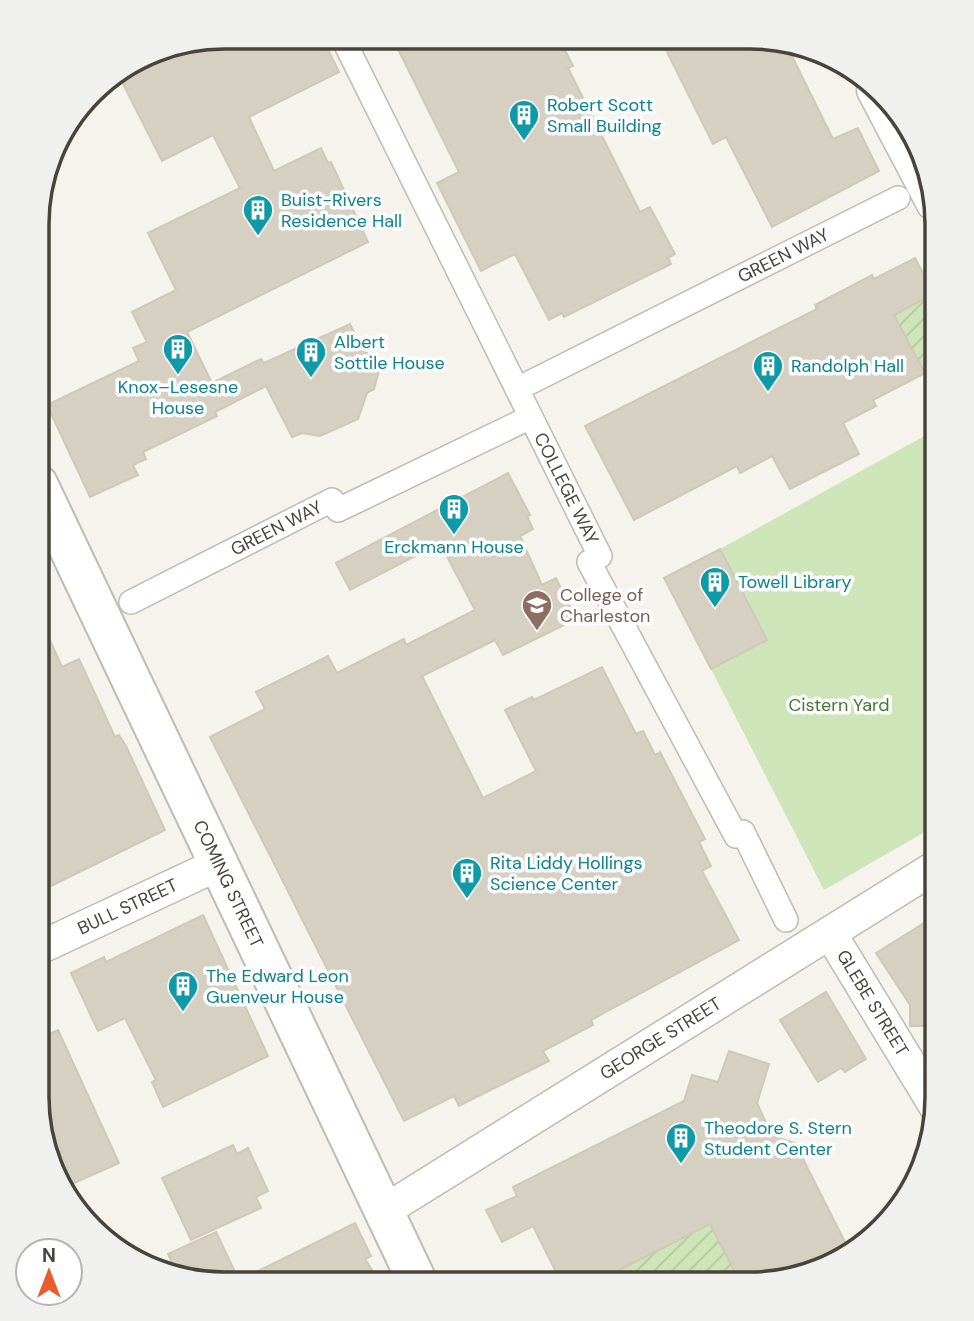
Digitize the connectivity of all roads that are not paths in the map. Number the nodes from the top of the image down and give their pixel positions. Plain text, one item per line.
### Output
1 (348, 49) edge
2 (886, 114) edge
3 (918, 176) edge
4 (898, 198) dead end
5 (517, 389) junction
6 (531, 417) junction
7 (49, 507) edge
8 (131, 602) dead end
9 (219, 864) junction
10 (925, 874) edge
11 (786, 920) dead end
12 (830, 933) junction
13 (49, 942) edge
14 (925, 1089) edge
15 (384, 1211) junction
16 (413, 1272) edge

1 - 5 street, COLLEGE WAY
2 - 3 street
4 - 5 street, GREEN WAY
5 - 6 street, COLLEGE WAY
6 - 8 street, GREEN WAY
6 - 11 street, COLLEGE WAY
7 - 9 street, COMING STREET
9 - 13 street, BULL STREET
9 - 15 street, COMING STREET
10 - 12 street, GEORGE STREET
12 - 14 street, GLEBE STREET
12 - 15 street, GEORGE STREET
15 - 16 street, COMING STREET

